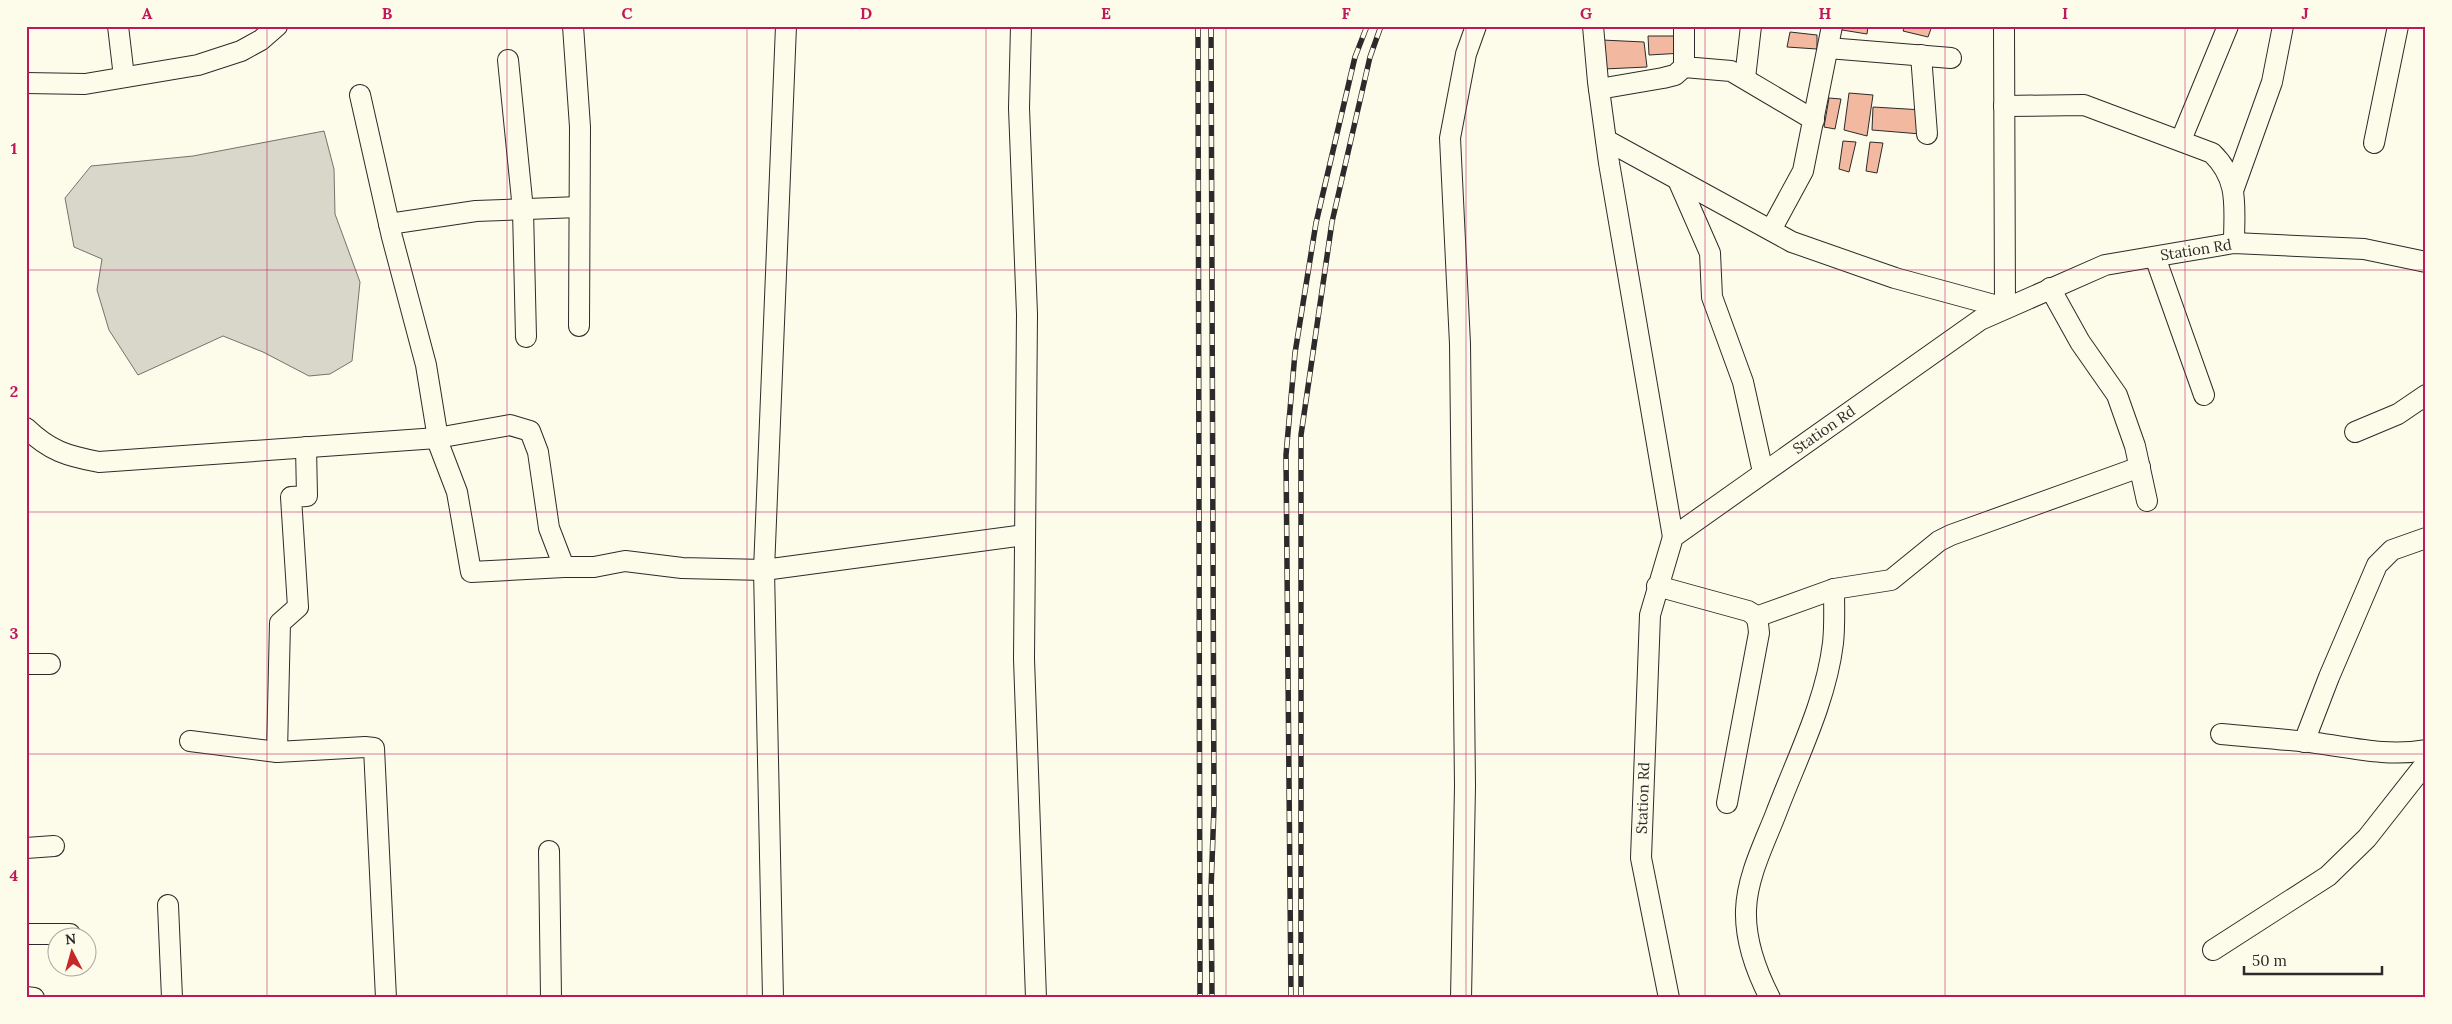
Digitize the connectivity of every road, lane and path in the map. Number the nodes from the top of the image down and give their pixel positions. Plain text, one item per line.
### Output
1 (118, 26) edge
2 (277, 26) edge
3 (573, 26) edge
4 (786, 26) edge
5 (1021, 26) edge
6 (1476, 26) edge
7 (1593, 26) edge
8 (1684, 26) edge
9 (1751, 26) edge
10 (1832, 26) edge
11 (2004, 26) edge
12 (2228, 26) edge
13 (2283, 26) edge
14 (2398, 26) edge
15 (1828, 48) junction
16 (1921, 55) junction
17 (1951, 58) dead end
18 (508, 60) dead end
19 (1684, 67) junction
20 (124, 77) junction
21 (1745, 78) junction
22 (26, 83) edge
23 (1599, 89) junction
24 (360, 95) dead end
25 (2004, 106) junction
26 (1814, 120) junction
27 (1927, 134) dead end
28 (1606, 140) junction
29 (2181, 140) junction
30 (2374, 144) dead end
31 (1678, 180) junction
32 (2234, 188) junction
33 (579, 207) junction
34 (523, 210) junction
35 (388, 224) junction
36 (1771, 230) junction
37 (2234, 243) junction
38 (2155, 257) junction
39 (2426, 262) edge
40 (2050, 288) junction
41 (2005, 308) junction
42 (579, 326) dead end
43 (526, 337) dead end
44 (2204, 395) dead end
45 (2426, 395) edge
46 (26, 428) edge
47 (2355, 432) dead end
48 (437, 438) junction
49 (306, 447) junction
50 (2140, 467) junction
51 (1763, 472) junction
52 (2147, 502) dead end
53 (1025, 535) junction
54 (1673, 537) junction
55 (2426, 538) edge
56 (564, 567) junction
57 (764, 570) junction
58 (1657, 586) junction
59 (1834, 589) junction
60 (1756, 617) junction
61 (26, 664) edge
62 (50, 664) dead end
63 (2221, 734) dead end
64 (190, 741) dead end
65 (2304, 742) junction
66 (2426, 750) edge
67 (277, 752) junction
68 (2426, 763) edge
69 (1727, 803) dead end
70 (54, 846) dead end
71 (26, 848) edge
72 (549, 851) dead end
73 (168, 904) dead end
74 (26, 934) edge
75 (48, 934) edge
76 (2213, 950) dead end
77 (26, 997) edge
78 (34, 998) edge
79 (172, 998) edge
80 (386, 998) edge
81 (550, 998) edge
82 (773, 998) edge
83 (1036, 998) edge
84 (1461, 998) edge
85 (1669, 998) edge
86 (1770, 998) edge

1 - 20 street
2 - 20 street
3 - 33 street
4 - 57 street
5 - 53 street
6 - 84 street
7 - 23 street
8 - 19 street
9 - 21 street
10 - 15 street
11 - 25 street
12 - 29 street
13 - 32 street
14 - 30 street
15 - 16 street
15 - 26 street
16 - 17 street
16 - 27 street
18 - 34 street
19 - 21 street
19 - 23 street
20 - 22 street
21 - 26 street
23 - 28 street
24 - 35 street
25 - 29 street
25 - 41 street
26 - 36 street
28 - 31 street
28 - 54 street
29 - 32 street
31 - 36 street
31 - 51 street
32 - 37 street
33 - 34 street
33 - 42 street
34 - 35 street
34 - 43 street
35 - 48 street
36 - 41 street
37 - 38 street, Station Rd
37 - 39 street, Station Rd
38 - 40 street, Station Rd
38 - 44 street
40 - 41 street, Station Rd
40 - 50 street
41 - 51 street, Station Rd
45 - 47 street
46 - 49 street
48 - 49 street
48 - 56 street
48 - 56 street
49 - 67 street
50 - 52 street
50 - 59 street
51 - 54 street, Station Rd
53 - 57 street
53 - 83 street
54 - 58 street, Station Rd
55 - 65 street
56 - 57 street
57 - 82 street
58 - 60 street
58 - 85 street, Station Rd
59 - 60 street
59 - 86 street
60 - 69 street
61 - 62 street
63 - 65 street
64 - 67 street
65 - 66 street
67 - 80 street
68 - 76 street
70 - 71 street
72 - 81 street
73 - 79 street
74 - 75 street
77 - 78 street

